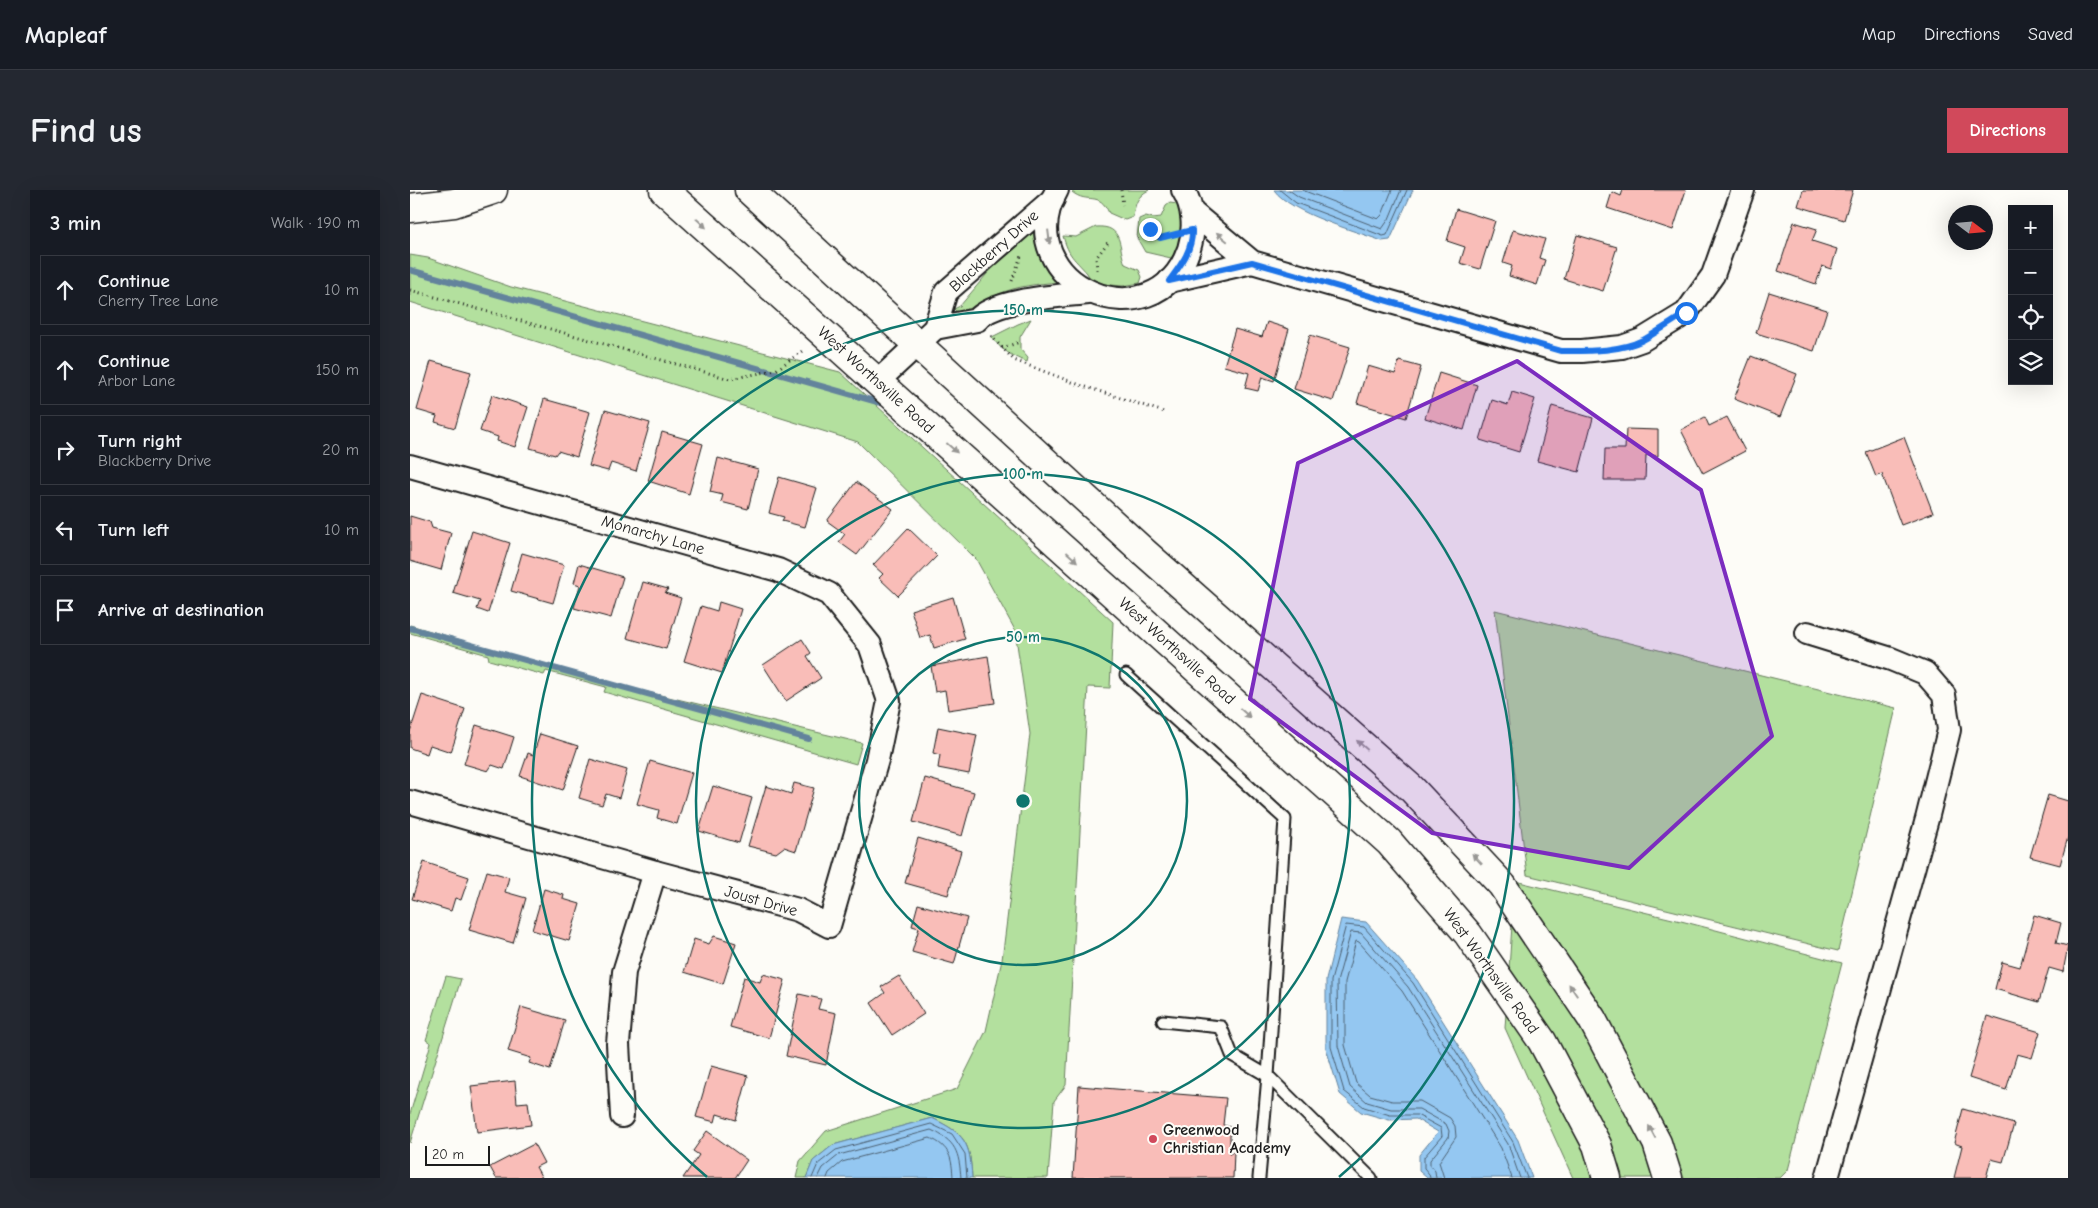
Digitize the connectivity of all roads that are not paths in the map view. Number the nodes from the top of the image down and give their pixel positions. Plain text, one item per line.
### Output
1 (493, 190) edge
2 (664, 190) edge
3 (749, 190) edge
4 (1183, 190) edge
5 (1743, 190) edge
6 (1055, 194) edge
7 (410, 208) edge
8 (1192, 221) junction
9 (1252, 262) junction
10 (1169, 281) junction
11 (1093, 294) junction
12 (926, 336) junction
13 (878, 381) junction
14 (410, 466) edge
15 (1807, 633) dead end
16 (870, 645) joint
17 (1126, 675) dead end
18 (410, 802) edge
19 (655, 872) junction
20 (1163, 1021) dead end
21 (1268, 1076) junction
22 (622, 1116) dead end
23 (1259, 1178) edge
24 (1371, 1178) edge
25 (1607, 1178) edge
26 (1668, 1178) edge
27 (1827, 1178) edge

1 - 7 main road
2 -> 13 main road, West Worthsville Road
3 - 12 main road
4 - 8 street
5 - 9 street
6 -> 11 street, Blackberry Drive
6 - 12 street, Blackberry Drive
9 -> 8 street
8 - 10 street, Blackberry Drive
9 - 10 street
10 - 11 street, Blackberry Drive
11 - 12 street, Blackberry Drive
12 - 13 street
26 -> 12 main road
13 -> 25 main road, West Worthsville Road
14 - 16 street, Monarchy Lane
15 - 27 street
16 - 19 street, Joust Drive
17 - 21 lane
18 - 19 street, Joust Drive
19 - 22 street
20 - 21 lane
21 - 23 lane
21 - 24 lane

